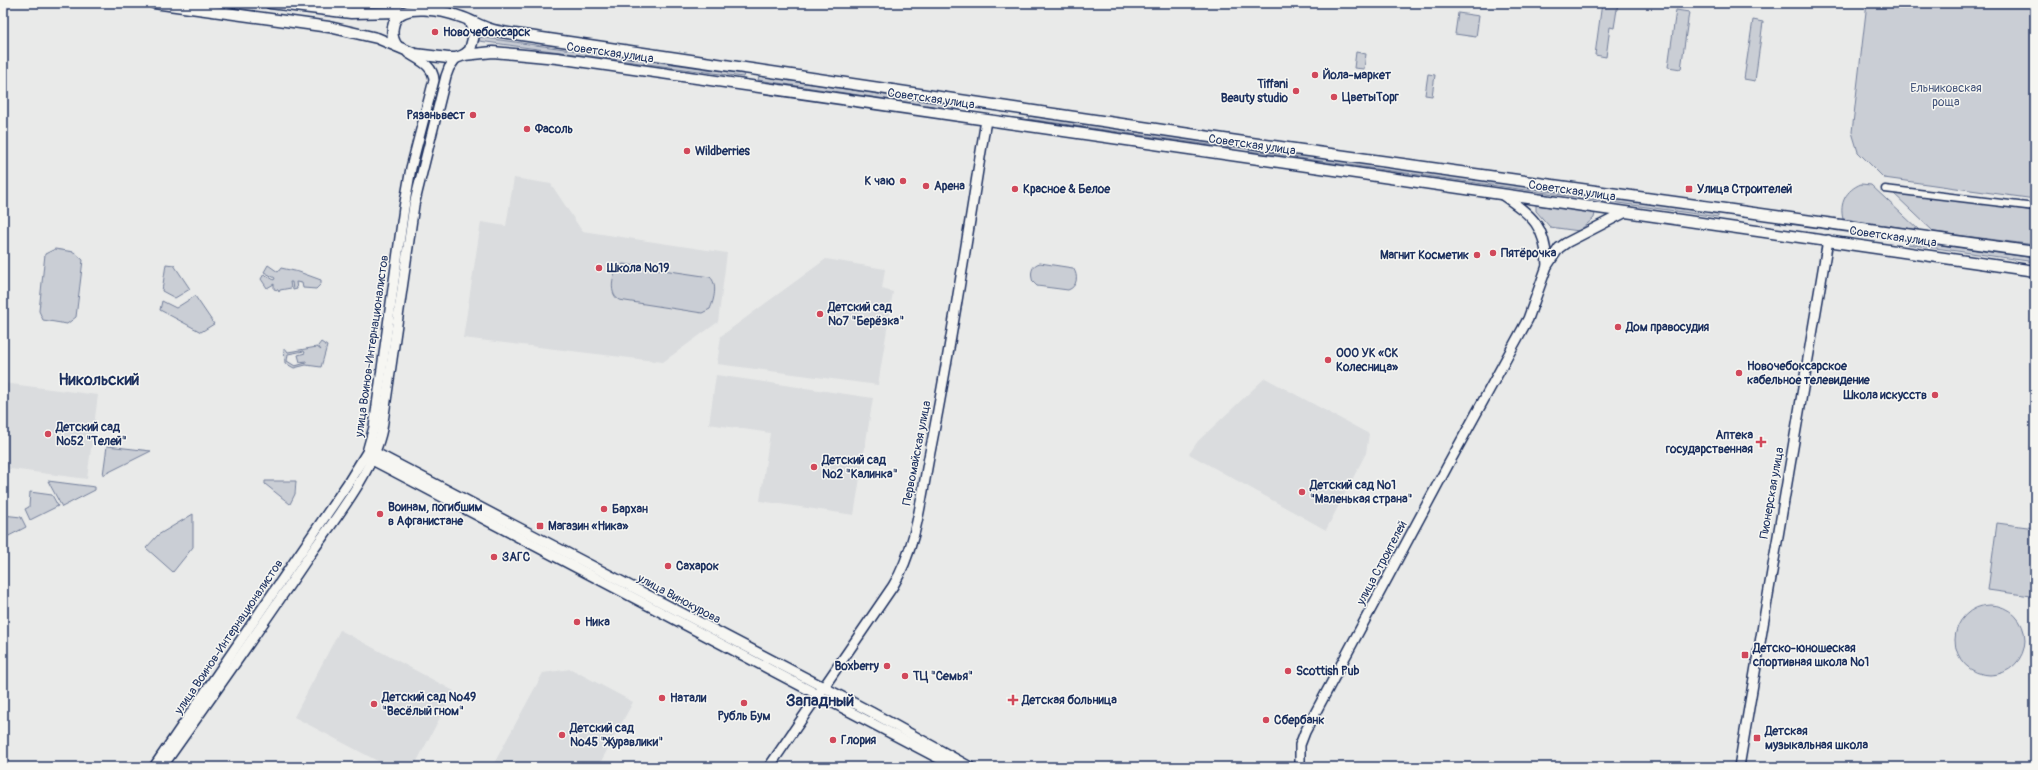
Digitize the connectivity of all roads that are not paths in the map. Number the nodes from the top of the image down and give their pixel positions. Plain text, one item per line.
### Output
1 (154, 3) edge
2 (270, 3) edge
3 (401, 12) junction
4 (470, 22) junction
5 (400, 48) junction
6 (460, 57) junction
7 (752, 69) junction
8 (750, 87) junction
9 (988, 104) junction
10 (986, 120) junction
11 (1244, 142) junction
12 (1242, 157) junction
13 (1885, 190) dead end
14 (1502, 194) junction
15 (2035, 207) edge
16 (1730, 210) junction
17 (1626, 212) junction
18 (1831, 224) junction
19 (1728, 227) junction
20 (1828, 240) junction
21 (2035, 252) edge
22 (1547, 266) junction
23 (2035, 270) edge
24 (400, 272) junction
25 (371, 455) junction
26 (230, 665) junction
27 (820, 691) junction
28 (154, 767) edge
29 (162, 767) edge
30 (769, 767) edge
31 (955, 767) edge
32 (970, 767) edge
33 (1300, 767) edge
34 (1739, 767) edge

1 - 5 main road
2 - 3 main road
3 - 4 main road, Советская улица
3 - 5 main road
4 - 6 main road
4 - 7 main road, Советская улица
5 - 6 main road, Советская улица
5 - 24 main road, улица Воинов-Интернационалистов
6 - 8 main road, Советская улица
6 - 24 main road, улица Воинов-Интернационалистов
7 - 8 main road
7 - 9 main road, Советская улица
8 - 10 main road, Советская улица
9 - 10 main road, Первомайская улица
9 - 11 main road, Советская улица
10 - 12 main road, Советская улица
10 - 27 main road, Первомайская улица
11 - 12 main road
11 - 16 main road, Советская улица
12 - 14 main road, Советская улица
13 - 15 street
14 - 17 main road, Советская улица
14 - 22 main road, улица Строителей
16 - 18 main road, Советская улица
16 - 19 main road
17 - 19 main road, Советская улица
17 - 22 main road, улица Строителей
18 - 20 main road, Пионерская улица
18 - 21 main road, Советская улица
19 - 20 main road, Советская улица
20 - 23 main road, Советская улица
20 - 34 main road, Пионерская улица
22 - 33 main road, улица Строителей
24 - 25 main road, улица Воинов-Интернационалистов
25 - 26 main road, улица Воинов-Интернационалистов
25 - 27 main road, улица Винокурова
26 - 28 main road, улица Воинов-Интернационалистов
26 - 29 main road, улица Воинов-Интернационалистов
27 - 30 main road, Первомайская улица
27 - 31 main road, улица Винокурова
27 - 32 main road, улица Винокурова

